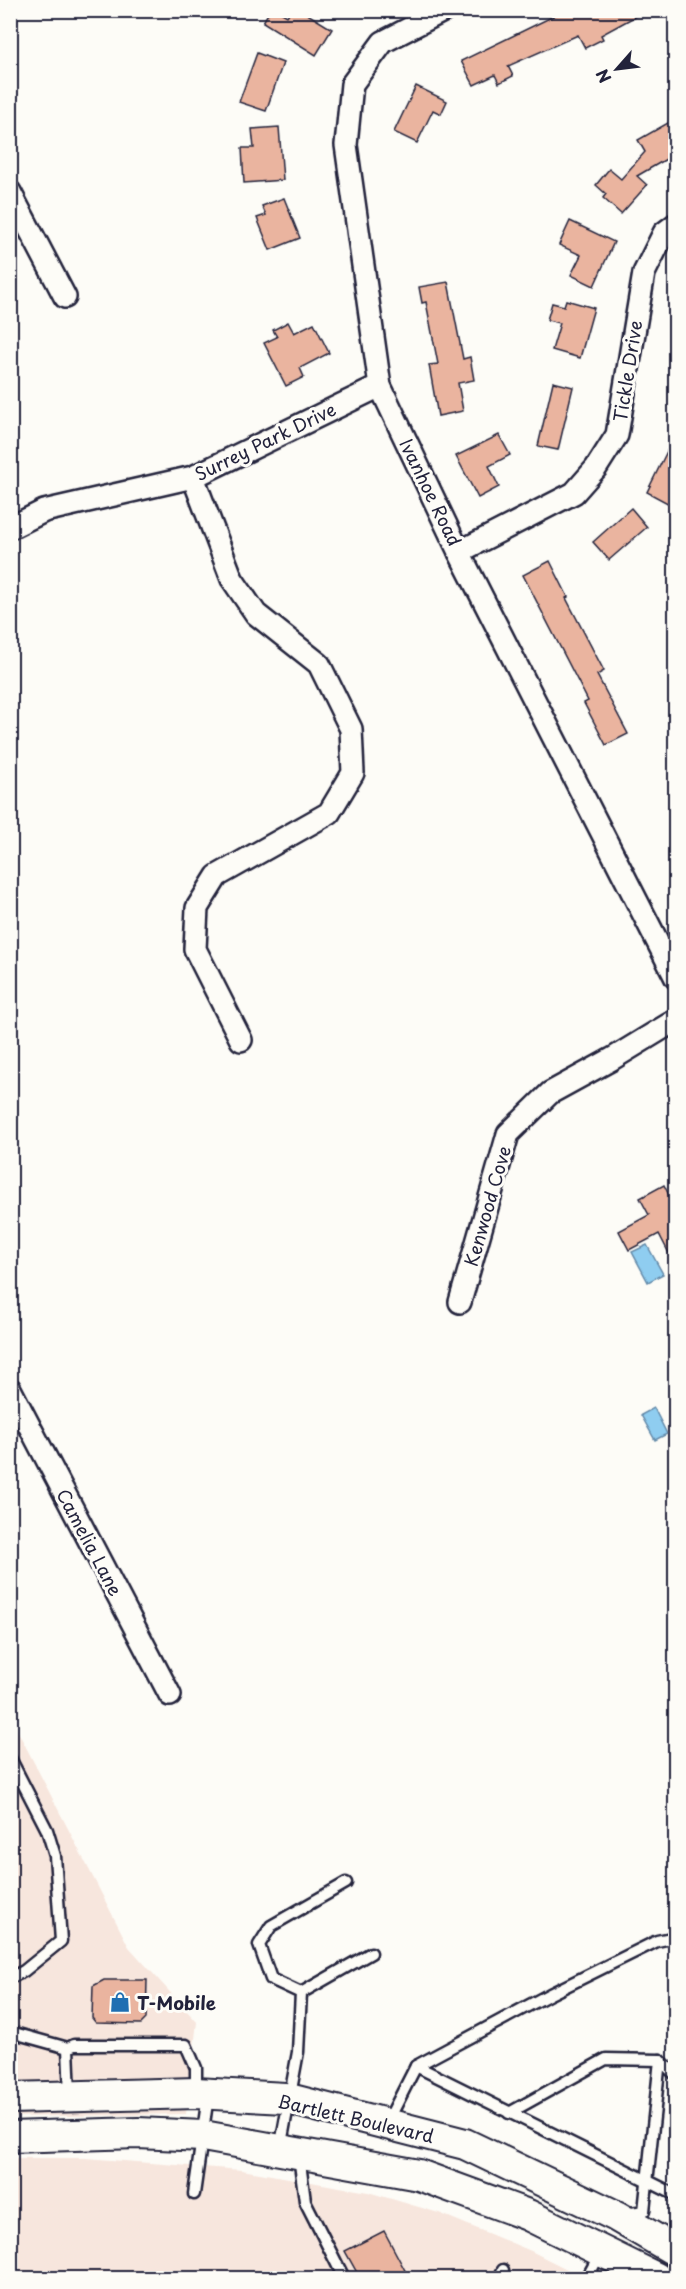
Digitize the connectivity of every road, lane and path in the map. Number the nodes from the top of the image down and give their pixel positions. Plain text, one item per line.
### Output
1 (445, 10) edge
2 (10, 192) edge
3 (16, 218) edge
4 (675, 224) edge
5 (65, 297) dead end
6 (380, 386) junction
7 (193, 477) junction
8 (10, 528) edge
9 (459, 552) junction
10 (675, 978) edge
11 (675, 1020) edge
12 (240, 1040) dead end
13 (460, 1302) dead end
14 (10, 1389) edge
15 (170, 1695) dead end
16 (10, 1758) edge
17 (346, 1883) dead end
18 (675, 1937) edge
19 (371, 1953) dead end
20 (10, 1978) edge
21 (301, 1993) junction
22 (10, 2030) edge
23 (68, 2048) junction
24 (660, 2060) junction
25 (416, 2066) junction
26 (675, 2075) edge
27 (202, 2094) junction
28 (70, 2097) junction
29 (10, 2098) edge
30 (288, 2098) junction
31 (509, 2113) junction
32 (387, 2124) junction
33 (203, 2136) junction
34 (10, 2137) edge
35 (289, 2151) junction
36 (648, 2181) junction
37 (194, 2194) dead end
38 (675, 2195) edge
39 (616, 2216) junction
40 (675, 2250) edge
41 (601, 2251) junction
42 (344, 2278) edge
43 (587, 2278) edge
44 (656, 2278) edge

1 - 6 street, Ivanhoe Road
2 - 3 street
3 - 5 street
4 - 9 street, Tickle Drive
6 - 7 street, Surrey Park Drive
6 - 9 street, Ivanhoe Road
7 - 8 street, Surrey Park Drive
7 - 12 street
9 - 10 street, Ivanhoe Road
11 - 13 street, Kenwood Cove
14 - 15 street, Camelia Lane
16 - 20 lane
17 - 21 lane
18 - 25 lane
19 - 21 lane
21 - 30 lane
22 - 23 lane
23 - 27 lane
23 - 28 lane
24 - 26 lane
24 - 31 lane
24 - 36 lane
25 - 31 lane
25 - 32 lane
27 - 28 main road, Bartlett Boulevard
27 - 30 main road, Bartlett Boulevard
27 - 33 lane
28 - 29 main road, Bartlett Boulevard
30 - 32 main road, Bartlett Boulevard
30 - 35 lane
31 - 36 lane
32 - 39 main road, Bartlett Boulevard
33 - 34 main road
33 - 35 main road
33 - 37 lane
35 - 41 main road
35 - 42 lane
36 - 38 lane
36 - 39 lane
39 - 40 main road, Bartlett Boulevard
39 - 41 main road
41 - 43 lane
41 - 44 main road

